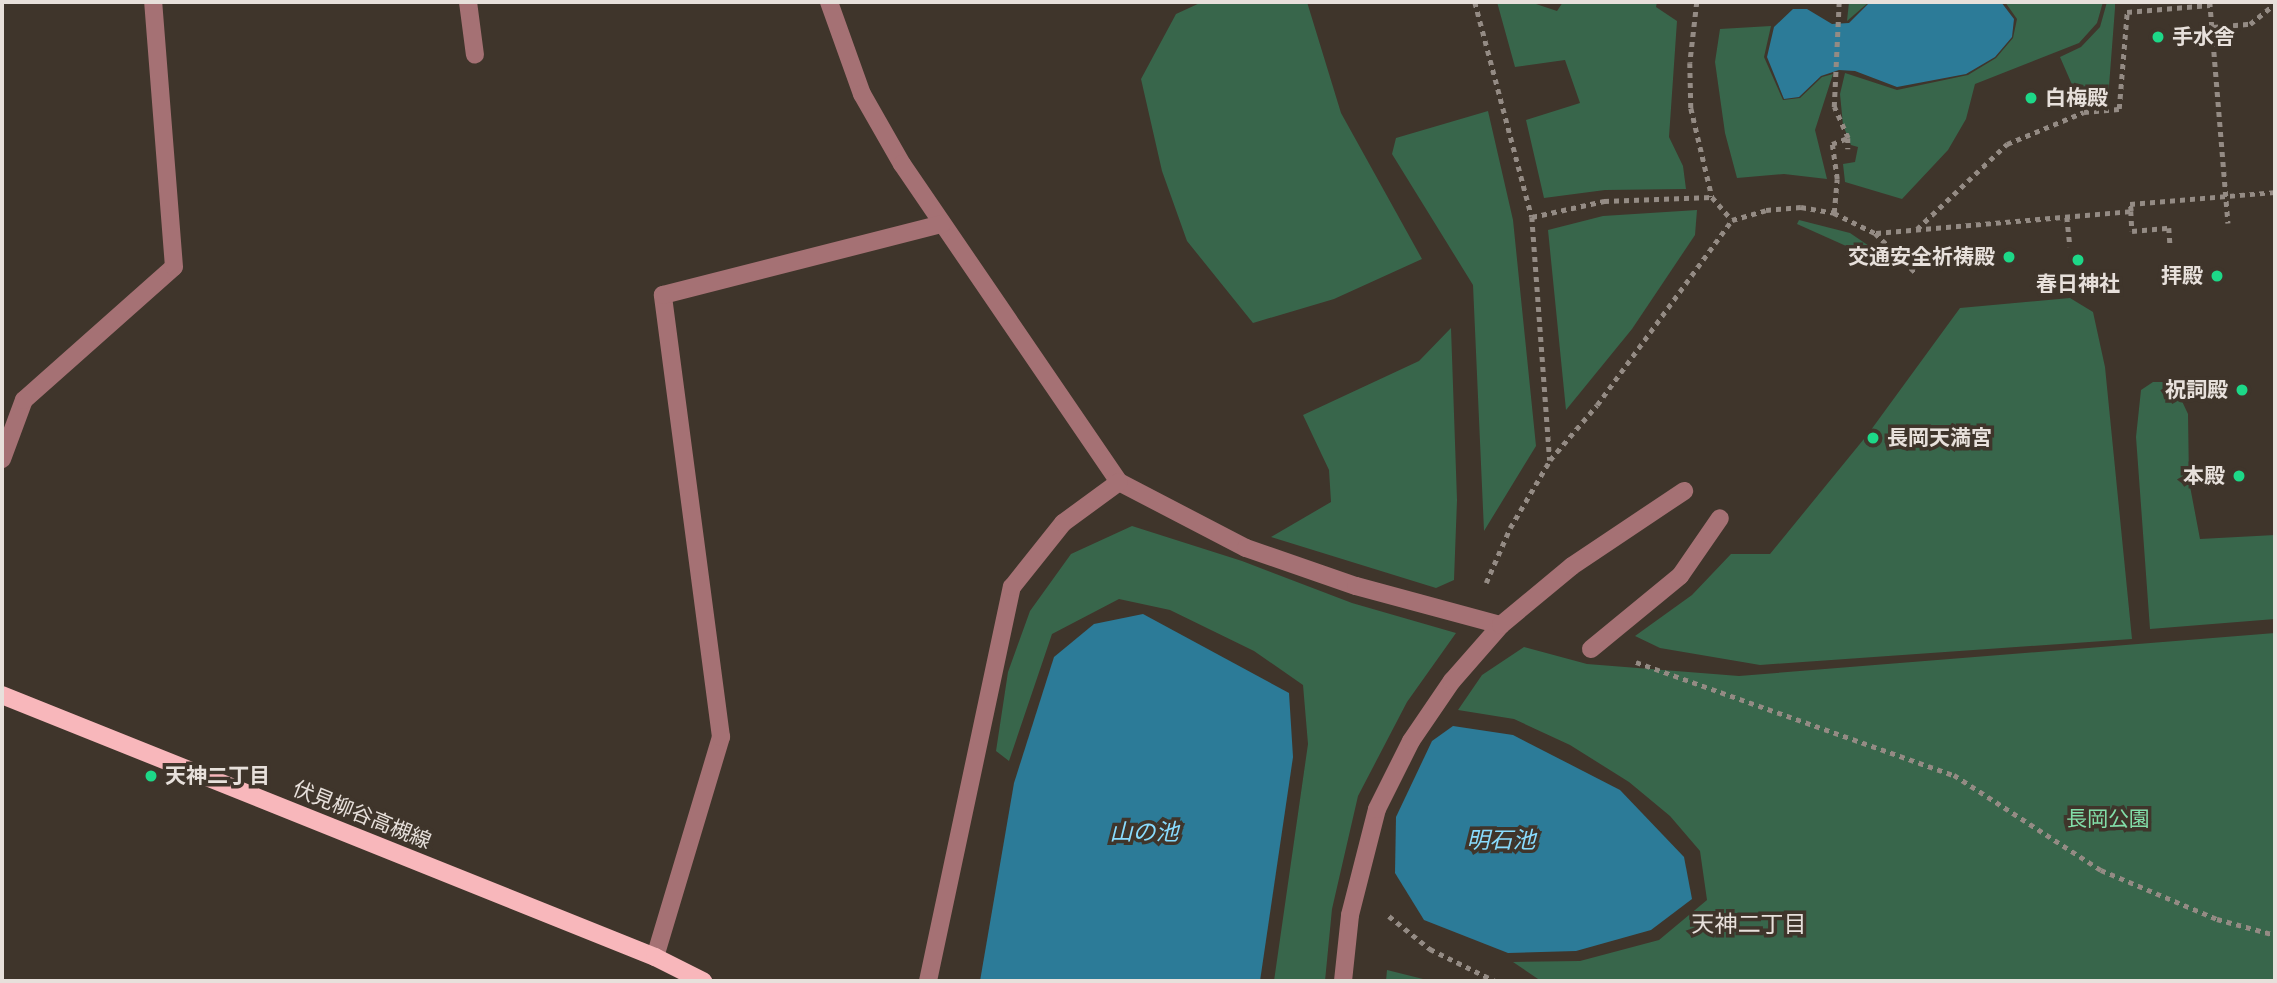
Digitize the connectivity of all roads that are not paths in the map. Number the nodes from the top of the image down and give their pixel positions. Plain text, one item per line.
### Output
1 (153, 2) edge
2 (468, 2) edge
3 (829, 2) edge
4 (475, 55) dead end
5 (942, 224) junction
6 (2, 459) edge
7 (1119, 482) junction
8 (1684, 491) dead end
9 (1720, 518) dead end
10 (1500, 625) junction
11 (1591, 649) road end
12 (2, 695) edge
13 (655, 957) junction
14 (703, 981) edge
15 (928, 981) edge
16 (1343, 981) edge

1 - 6 street
2 - 4 street
3 - 5 street
5 - 7 street
5 - 13 street
7 - 10 street
7 - 15 street
8 - 10 street
9 - 11 street
10 - 16 street
12 - 13 main road, 伏見柳谷高槻線
13 - 14 main road, 伏見柳谷高槻線

